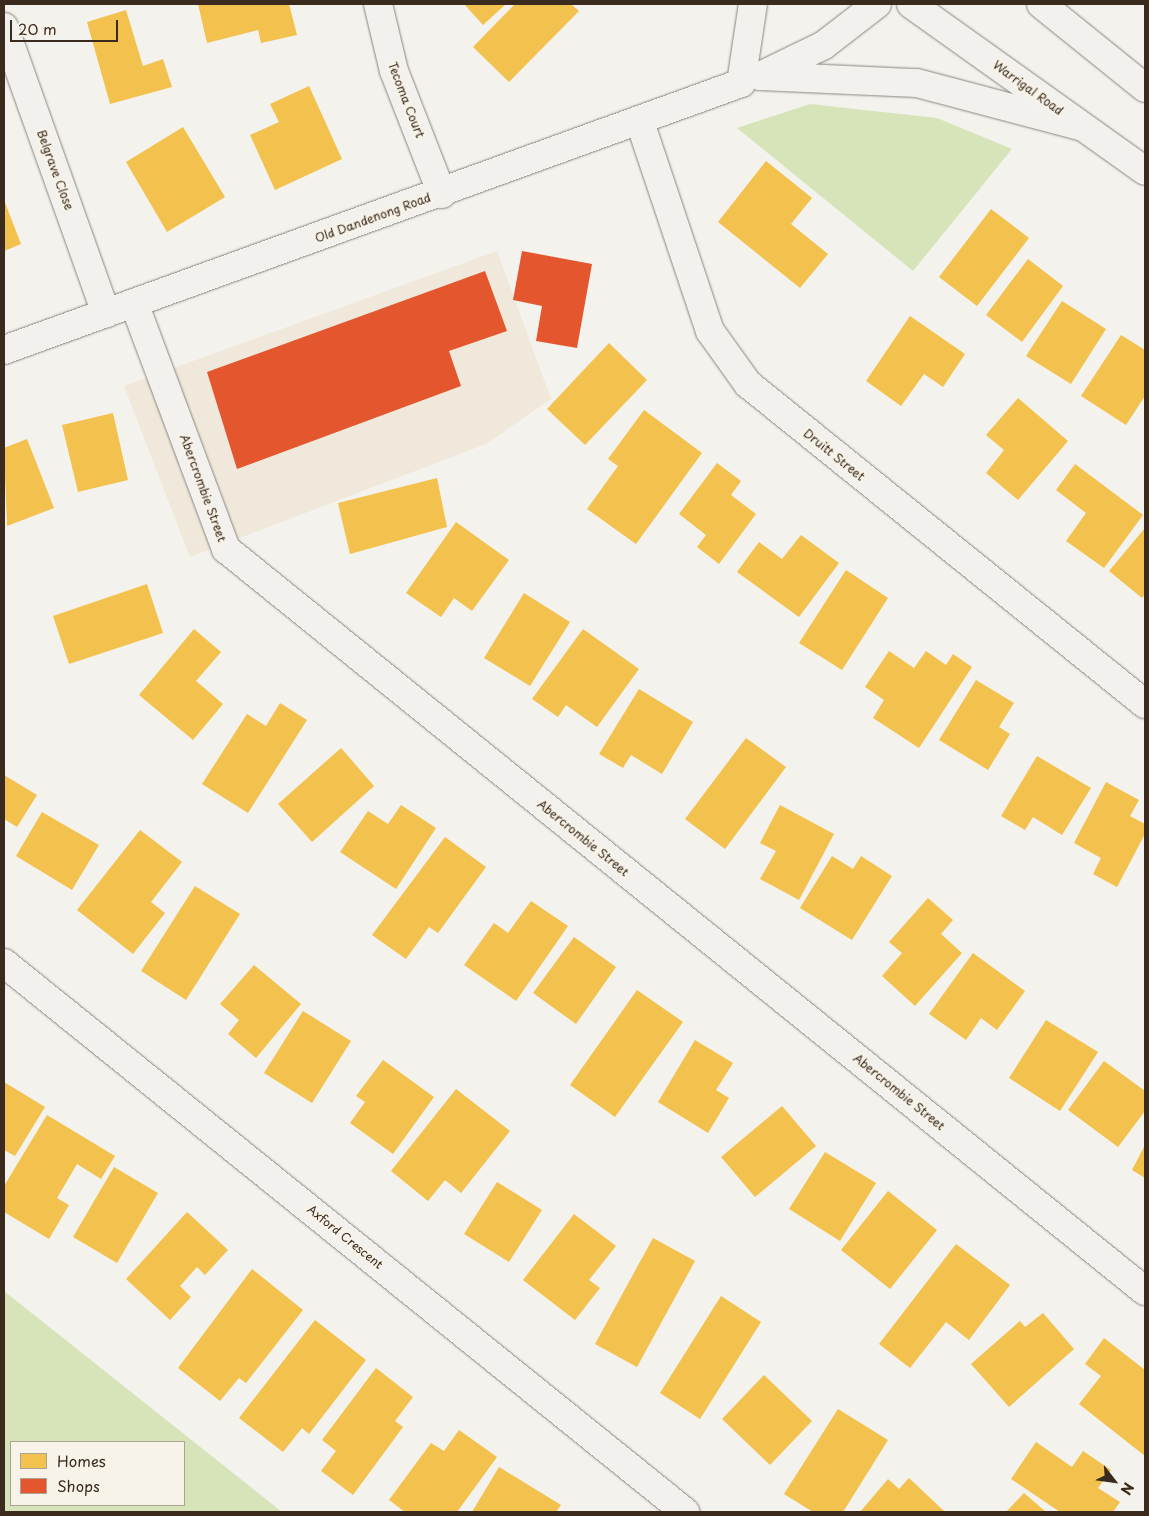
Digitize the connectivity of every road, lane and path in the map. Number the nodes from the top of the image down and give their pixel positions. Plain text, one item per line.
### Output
1 (378, 4) edge
2 (753, 4) edge
3 (877, 4) edge
4 (911, 4) edge
5 (1041, 4) edge
6 (4, 27) edge
7 (750, 79) junction
8 (1144, 85) edge
9 (640, 122) junction
10 (1082, 126) junction
11 (1145, 172) edge
12 (442, 194) junction
13 (134, 303) junction
14 (106, 313) junction
15 (4, 350) edge
16 (1145, 704) edge
17 (4, 963) edge
18 (1145, 1291) edge
19 (685, 1512) edge

1 - 12 main road, Tecoma Court
2 - 7 main road
3 - 7 main road, Old Dandenong Road
4 - 10 main road, Warrigal Road
5 - 8 main road
6 - 14 main road, Belgrave Close
7 - 9 main road, Old Dandenong Road
7 - 10 main road
9 - 12 main road, Old Dandenong Road
9 - 16 main road, Druitt Street
10 - 11 main road, Warrigal Road
12 - 13 main road, Old Dandenong Road
13 - 14 main road, Old Dandenong Road
13 - 18 main road, Abercrombie Street
14 - 15 main road, Old Dandenong Road
17 - 19 main road, Axford Crescent

